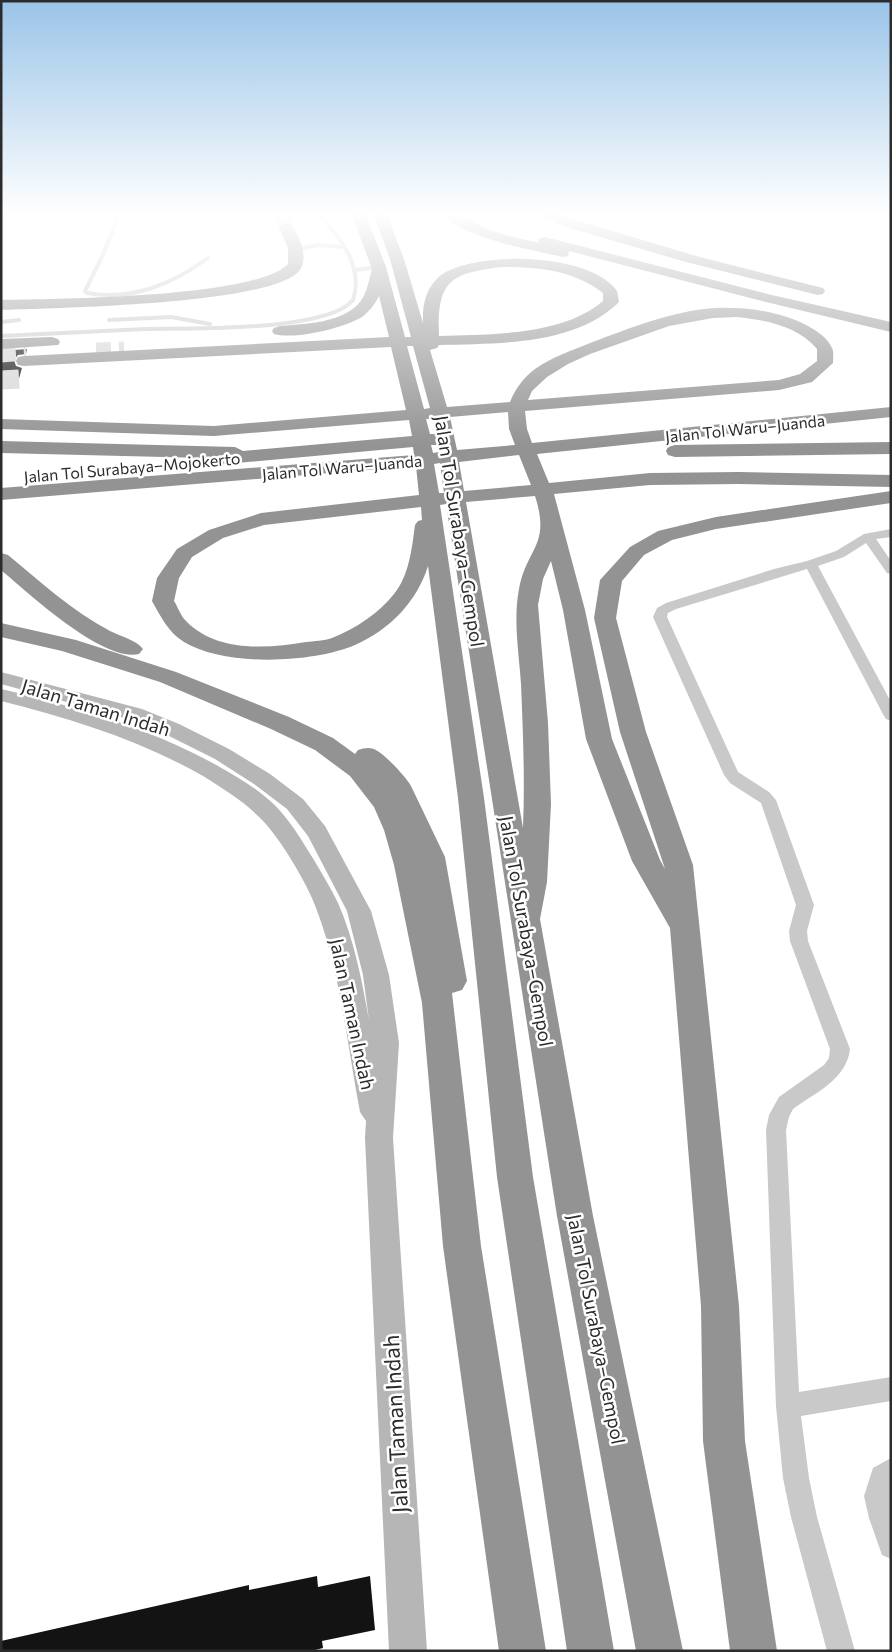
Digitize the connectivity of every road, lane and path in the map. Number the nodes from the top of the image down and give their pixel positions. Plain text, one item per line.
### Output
1 (87, 292) edge
2 (134, 292) edge
3 (208, 292) edge
4 (355, 292) edge
5 (373, 292) edge
6 (385, 292) edge
7 (411, 292) edge
8 (435, 292) edge
9 (610, 292) edge
10 (744, 292) edge
11 (772, 292) edge
12 (822, 292) edge
13 (834, 295) dead end
14 (625, 304) dead end
15 (1, 305) edge
16 (891, 317) edge
17 (19, 320) dead end
18 (109, 320) dead end
19 (1, 322) edge
20 (217, 326) junction
21 (891, 327) edge
22 (1, 336) edge
23 (1, 344) tunnel mouth
24 (364, 347) junction
25 (124, 348) tunnel mouth
26 (242, 349) junction
27 (96, 350) tunnel mouth
28 (438, 354) junction
29 (212, 361) junction
30 (24, 362) junction
31 (93, 373) dead end
32 (891, 396) edge
33 (891, 412) edge
34 (1, 424) edge
35 (504, 434) dead end
36 (466, 437) dead end
37 (1, 447) edge
38 (891, 448) edge
39 (574, 450) junction
40 (266, 454) junction
41 (1, 479) edge
42 (891, 481) edge
43 (426, 486) junction
44 (1, 494) edge
45 (891, 497) edge
46 (551, 519) junction
47 (891, 533) edge
48 (868, 537) junction
49 (1, 558) edge
50 (811, 564) junction
51 (891, 570) edge
52 (662, 611) joint
53 (1, 630) edge
54 (1, 678) edge
55 (1, 695) edge
56 (891, 716) edge
57 (525, 919) junction
58 (686, 929) junction
59 (379, 1138) junction
60 (455, 1172) junction
61 (891, 1389) edge
62 (788, 1406) junction
63 (891, 1471) edge
64 (891, 1546) edge
65 (408, 1651) edge
66 (523, 1651) edge
67 (591, 1651) edge
68 (660, 1651) edge
69 (754, 1651) edge
70 (841, 1651) edge

1 - 2 lane
3 - 15 highway
4 - 20 lane
5 - 23 highway
6 - 43 highway, Jalan Tol Surabaya–Gempol
7 - 28 highway, Jalan Tol Surabaya–Gempol
8 - 28 highway
9 - 28 highway
10 - 21 highway
11 - 16 highway
12 - 13 highway
14 - 28 highway
17 - 19 lane
18 - 20 lane
20 - 22 lane
24 - 26 highway
24 - 28 highway
24 - 29 highway
25 - 26 highway
26 - 30 highway
27 - 30 highway
28 - 57 highway, Jalan Tol Surabaya–Gempol
29 - 30 highway
29 - 31 highway
32 - 35 highway
33 - 39 highway, Jalan Tol Waru–Juanda
34 - 46 highway
36 - 40 highway, Jalan Tol Surabaya–Mojokerto
37 - 40 highway
38 - 39 highway
39 - 44 highway, Jalan Tol Waru–Juanda
40 - 41 highway, Jalan Tol Surabaya–Mojokerto
42 - 43 highway
43 - 67 highway, Jalan Tol Surabaya–Gempol
45 - 58 highway
46 - 57 highway
46 - 58 highway
47 - 48 street
48 - 50 street
48 - 51 street
49 - 60 highway
50 - 52 street
50 - 56 street
52 - 62 street
53 - 60 highway
54 - 59 street, Jalan Taman Indah
55 - 59 street, Jalan Taman Indah
57 - 68 highway, Jalan Tol Surabaya–Gempol
58 - 69 highway
59 - 65 street, Jalan Taman Indah
60 - 66 highway
61 - 62 street
62 - 70 street
63 - 64 street

